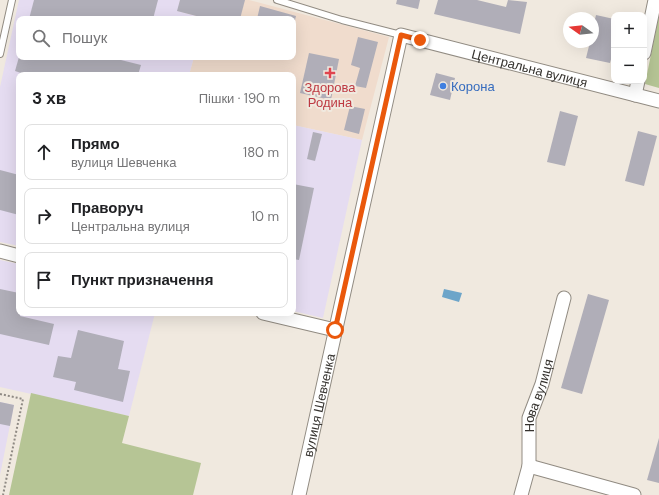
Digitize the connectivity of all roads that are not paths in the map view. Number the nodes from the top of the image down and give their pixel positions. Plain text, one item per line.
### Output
1 (12, 0) edge
2 (277, 0) edge
3 (655, 0) edge
4 (401, 35) junction
5 (645, 48) edge
6 (0, 54) edge
7 (638, 84) edge
8 (636, 95) junction
9 (659, 102) edge
10 (0, 251) edge
11 (16, 255) edge
12 (564, 298) dead end
13 (276, 316) edge
14 (335, 330) junction
15 (529, 466) junction
16 (299, 495) edge
17 (521, 495) edge
18 (634, 495) edge

1 - 6 lane
2 - 4 lane
3 - 5 street
4 - 8 street, Центральна вулиця
4 - 14 street, вулиця Шевченка
7 - 8 street
8 - 9 street, Центральна вулиця
10 - 11 street
12 - 15 street, Нова вулиця
13 - 14 street
14 - 16 street, вулиця Шевченка
15 - 17 street, Нова вулиця
15 - 18 street

